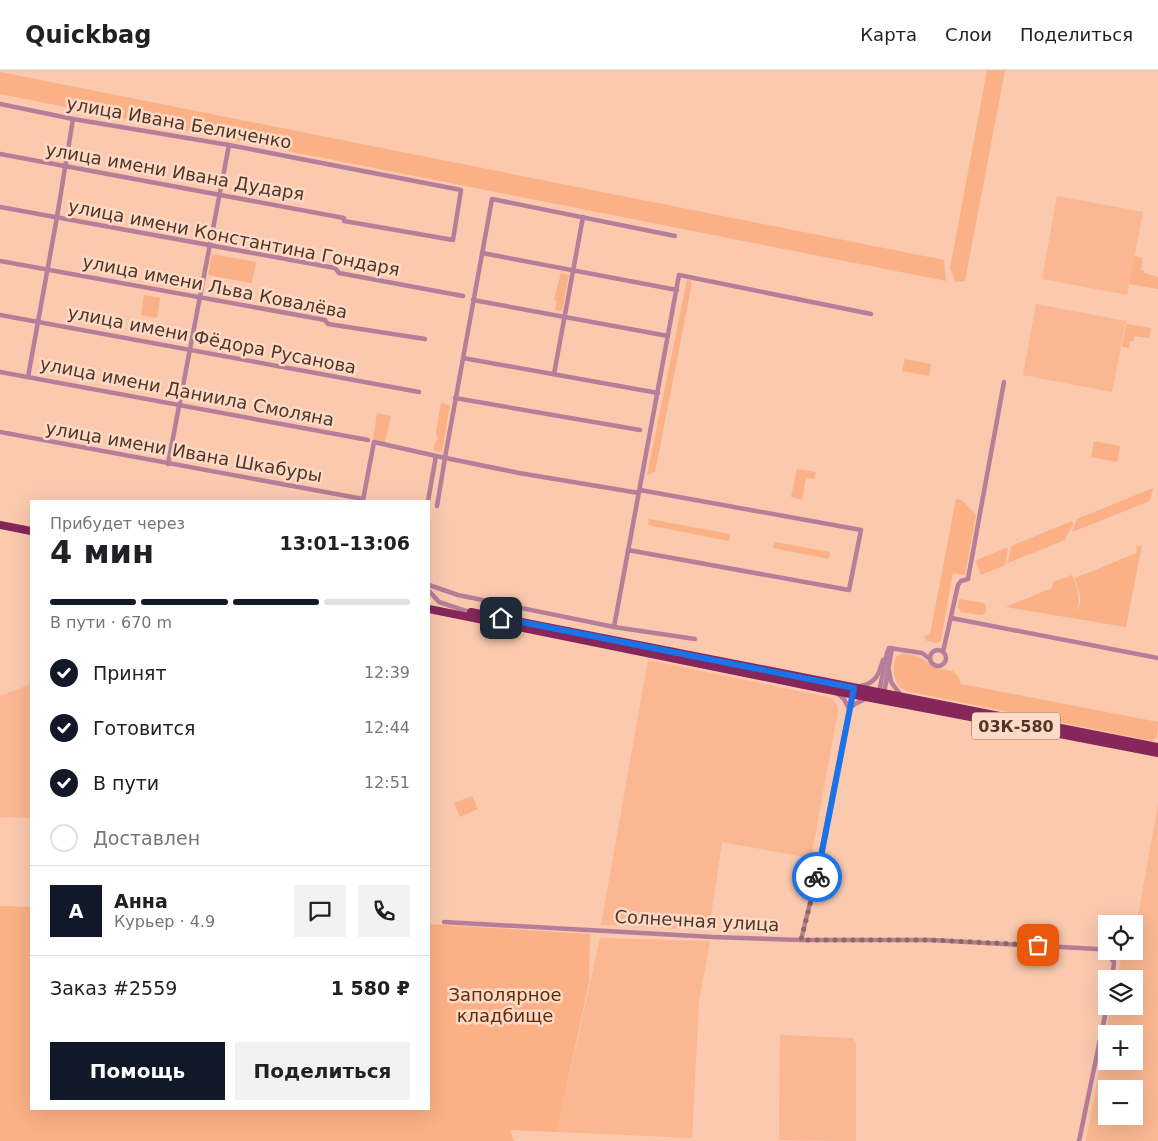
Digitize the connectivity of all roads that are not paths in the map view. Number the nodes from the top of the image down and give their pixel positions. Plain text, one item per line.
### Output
1 (0, 104) edge
2 (73, 119) junction
3 (229, 146) junction
4 (0, 154) edge
5 (66, 166) junction
6 (220, 194) junction
7 (0, 207) edge
8 (57, 217) junction
9 (583, 218) junction
10 (344, 219) joint
11 (675, 236) dead end
12 (210, 246) junction
13 (482, 253) junction
14 (0, 261) edge
15 (48, 270) junction
16 (574, 270) junction
17 (677, 290) junction
18 (463, 296) dead end
19 (200, 297) junction
20 (474, 300) junction
21 (871, 314) dead end
22 (0, 315) edge
23 (564, 317) junction
24 (38, 322) junction
25 (668, 336) junction
26 (425, 339) dead end
27 (189, 350) junction
28 (463, 358) junction
29 (0, 372) edge
30 (554, 374) junction
31 (28, 377) junction
32 (1004, 382) dead end
33 (419, 392) dead end
34 (658, 392) junction
35 (455, 398) junction
36 (179, 404) junction
37 (640, 430) dead end
38 (0, 432) edge
39 (368, 440) dead end
40 (436, 456) junction
41 (445, 457) junction
42 (168, 464) junction
43 (639, 491) junction
44 (363, 500) edge
45 (428, 500) edge
46 (437, 506) dead end
47 (0, 520) edge
48 (0, 525) edge
49 (30, 526) edge
50 (30, 531) edge
51 (628, 550) junction
52 (430, 585) edge
53 (430, 592) edge
54 (430, 604) edge
55 (430, 609) edge
56 (466, 611) junction
57 (950, 618) junction
58 (614, 627) junction
59 (695, 639) dead end
60 (892, 648) junction
61 (887, 652) junction
62 (943, 652) junction
63 (930, 658) junction
64 (1158, 658) edge
65 (889, 668) junction
66 (833, 690) junction
67 (851, 690) junction
68 (879, 696) junction
69 (913, 699) junction
70 (850, 709) junction
71 (1158, 747) edge
72 (1158, 753) edge
73 (444, 922) dead end
74 (801, 940) junction
75 (1113, 970) edge
76 (1105, 1015) edge
77 (1079, 1141) edge

1 - 2 street, улица Ивана Беличенко
2 - 3 street, улица Ивана Беличенко
2 - 5 street
3 - 6 street
3 - 10 street, улица Ивана Беличенко
4 - 5 street, улица имени Ивана Дударя
5 - 6 street, улица имени Ивана Дударя
5 - 8 street
6 - 10 street, улица имени Ивана Дударя
6 - 12 street
7 - 8 street, улица имени Константина Гондаря
8 - 12 street, улица имени Константина Гондаря
8 - 15 street
9 - 11 street
9 - 13 street
9 - 16 street
12 - 18 street, улица имени Константина Гондаря
12 - 19 street
13 - 16 street
13 - 20 street
14 - 15 street, улица имени Льва Ковалёва
15 - 19 street, улица имени Льва Ковалёва
15 - 24 street
16 - 17 street
16 - 23 street
17 - 21 street
17 - 25 street
19 - 26 street, улица имени Льва Ковалёва
19 - 27 street
20 - 23 street
20 - 28 street
22 - 24 street, улица имени Фёдора Русанова
23 - 25 street
23 - 30 street
24 - 27 street, улица имени Фёдора Русанова
24 - 31 street
25 - 34 street
27 - 33 street, улица имени Фёдора Русанова
27 - 36 street
28 - 30 street
28 - 35 street
29 - 31 street, улица имени Даниила Смоляна
30 - 34 street
31 - 36 street, улица имени Даниила Смоляна
32 - 57 street
34 - 43 street
35 - 37 street
35 - 41 street
36 - 39 street, улица имени Даниила Смоляна
36 - 42 street
38 - 42 street, улица имени Ивана Шкабуры
40 - 41 street
40 - 44 street
40 - 45 street
41 - 43 street
41 - 46 street
42 - 44 street, улица имени Ивана Шкабуры
43 - 51 street
43 - 51 street
47 - 49 highway
48 - 50 highway
51 - 58 street
52 - 58 street
53 - 56 street
54 - 56 highway, 03К-580
55 - 66 highway, 03К-580
56 - 67 highway, 03К-580
57 - 62 street
57 - 64 street
58 - 59 street
60 - 61 street
60 - 63 street
60 - 65 street
61 - 67 street
61 - 68 street
62 - 63 street
62 - 63 street
65 - 68 street
65 - 69 street
66 - 67 highway, 03К-580
66 - 70 street
67 - 68 highway, 03К-580
67 - 70 street
68 - 69 highway, 03К-580
68 - 70 street
68 - 72 highway, 03К-580
69 - 71 highway, 03К-580
70 - 74 street
73 - 74 street, Солнечная улица
74 - 75 street, Солнечная улица
76 - 77 street

